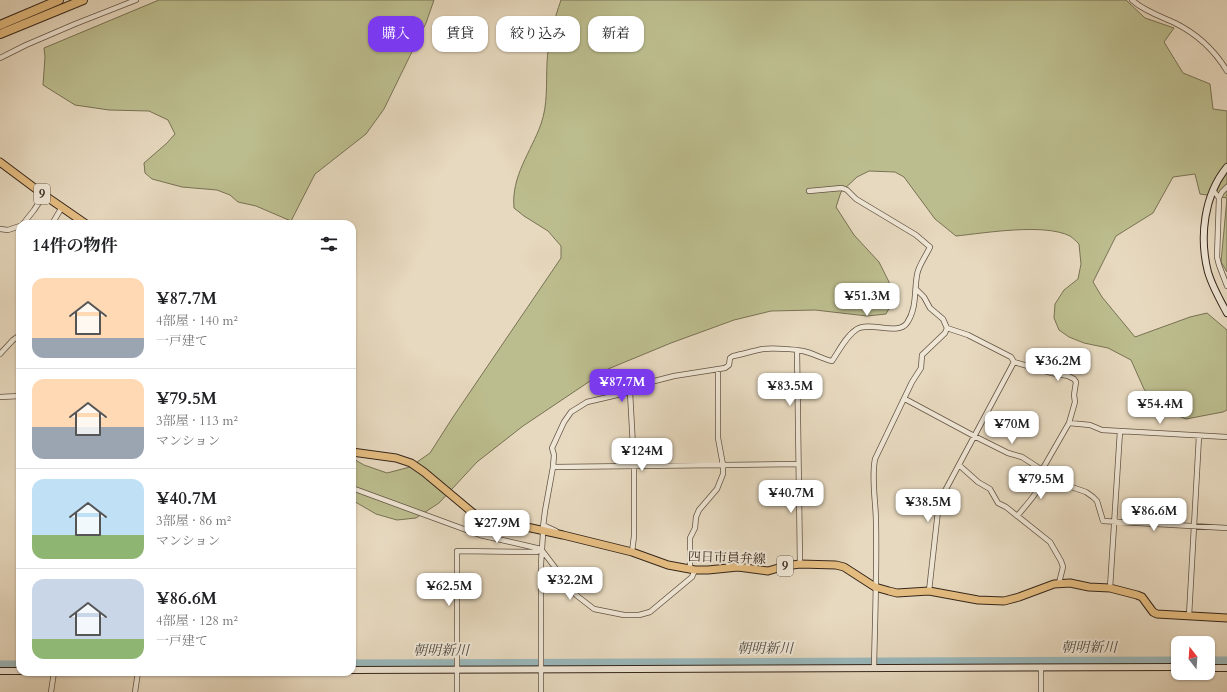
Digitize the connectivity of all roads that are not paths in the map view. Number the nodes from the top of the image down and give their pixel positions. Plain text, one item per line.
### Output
1 (59, 0) edge
2 (83, 0) edge
3 (136, 0) edge
4 (1132, 0) edge
5 (0, 25) edge
6 (0, 34) edge
7 (0, 58) edge
8 (1227, 71) edge
9 (0, 162) edge
10 (1227, 167) edge
11 (1227, 187) edge
12 (1213, 190) junction
13 (809, 191) dead end
14 (44, 195) junction
15 (1220, 198) junction
16 (62, 206) junction
17 (27, 220) edge
18 (54, 220) edge
19 (81, 220) edge
20 (16, 227) edge
21 (0, 229) edge
22 (1227, 286) edge
23 (916, 291) junction
24 (1227, 313) edge
25 (948, 328) junction
26 (16, 338) edge
27 (797, 350) junction
28 (0, 354) edge
29 (1014, 362) junction
30 (718, 370) junction
31 (630, 392) junction
32 (16, 396) edge
33 (0, 397) edge
34 (905, 399) junction
35 (1069, 423) junction
36 (1120, 431) junction
37 (974, 436) junction
38 (1199, 436) junction
39 (1227, 437) edge
40 (356, 453) edge
41 (798, 464) junction
42 (634, 465) junction
43 (723, 465) junction
44 (959, 465) junction
45 (553, 468) junction
46 (1044, 472) junction
47 (356, 489) edge
48 (1017, 516) junction
49 (1115, 521) junction
50 (1194, 526) junction
51 (1227, 528) edge
52 (542, 533) dead end
53 (563, 535) junction
54 (541, 549) junction
55 (632, 552) junction
56 (800, 564) junction
57 (692, 569) junction
58 (1059, 582) junction
59 (875, 586) junction
60 (1110, 588) junction
61 (929, 591) junction
62 (1189, 616) junction
63 (1227, 618) edge
64 (874, 664) junction
65 (457, 666) junction
66 (1041, 667) junction
67 (1171, 667) edge
68 (540, 668) junction
69 (1215, 668) edge
70 (1227, 668) edge
71 (356, 670) edge
72 (0, 671) edge
73 (16, 671) edge
74 (53, 676) edge
75 (137, 676) edge
76 (51, 692) edge
77 (135, 692) edge
78 (457, 692) edge
79 (541, 692) edge
80 (1041, 692) edge

1 - 5 highway
2 - 6 highway
3 - 7 street
4 - 8 street
9 - 14 main road, 9
10 - 12 street
11 - 15 street
12 - 15 street
12 - 24 street
13 - 23 street
14 - 16 main road, 9
14 - 17 street
15 - 22 street
16 - 18 street
16 - 19 main road, 9
20 - 21 street
23 - 25 street
23 - 27 street
25 - 29 street
25 - 34 street
26 - 28 street
27 - 30 street
27 - 41 street
29 - 35 street
29 - 37 street
30 - 31 street
30 - 43 street
31 - 42 street
31 - 45 street
32 - 33 street
34 - 37 street
34 - 59 street
35 - 36 street
35 - 46 street
36 - 38 street
36 - 49 street
37 - 44 street
37 - 46 street
38 - 39 street
38 - 50 street
40 - 53 main road, 四日市員弁線 / 9
41 - 43 street
41 - 56 street
42 - 43 street
42 - 45 street
42 - 55 street
43 - 57 street
44 - 48 street
44 - 61 street
45 - 53 street
46 - 48 street
46 - 49 street
47 - 54 street
48 - 58 street
49 - 50 street
49 - 60 street
50 - 51 street
50 - 62 street
52 - 54 street
53 - 55 main road, 四日市員弁線 / 9
54 - 57 street
54 - 65 street
54 - 68 street
55 - 57 main road, 四日市員弁線 / 9
56 - 57 main road, 四日市員弁線 / 9
56 - 59 main road, 四日市員弁線 / 9
58 - 60 main road, 四日市員弁線 / 9
58 - 61 main road, 四日市員弁線 / 9
59 - 61 main road, 四日市員弁線 / 9
59 - 64 street
60 - 62 main road, 四日市員弁線 / 9
62 - 63 main road, 四日市員弁線 / 9
64 - 66 street
64 - 68 street
65 - 68 street
65 - 71 street
65 - 78 street
66 - 67 street
66 - 80 street
68 - 79 street
69 - 70 street
72 - 73 street
74 - 76 street
75 - 77 street

